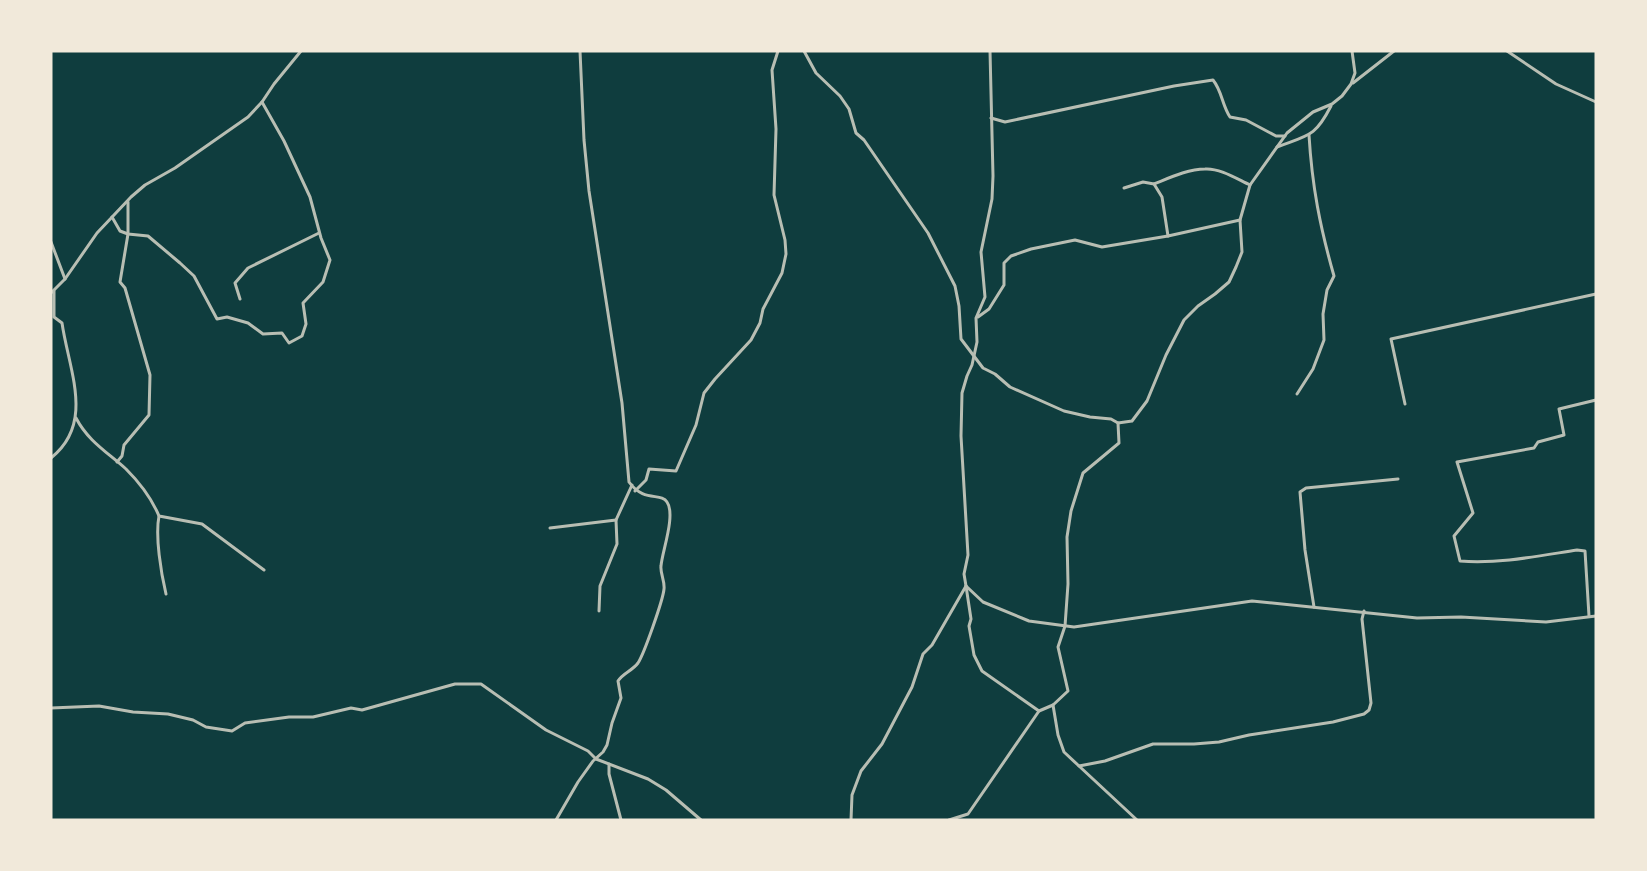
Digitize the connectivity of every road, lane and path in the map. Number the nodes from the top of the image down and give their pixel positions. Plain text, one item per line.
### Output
1 (301, 51) edge
2 (580, 51) edge
3 (778, 51) edge
4 (804, 51) edge
5 (990, 51) edge
6 (1352, 51) edge
7 (1394, 51) edge
8 (1508, 51) edge
9 (1351, 84) junction
10 (262, 102) junction
11 (1596, 102) edge
12 (1332, 104) junction
13 (991, 118) junction
14 (1309, 135) junction
15 (1285, 136) junction
16 (1277, 147) junction
17 (1154, 184) junction
18 (1250, 184) junction
19 (1124, 188) dead end
20 (128, 201) junction
21 (112, 217) junction
22 (1240, 220) junction
23 (320, 233) junction
24 (128, 234) junction
25 (1168, 236) junction
26 (51, 242) edge
27 (66, 279) junction
28 (54, 289) junction
29 (51, 292) edge
30 (1596, 294) edge
31 (240, 299) dead end
32 (976, 318) junction
33 (974, 357) junction
34 (1296, 394) dead end
35 (1596, 400) edge
36 (1406, 404) dead end
37 (76, 418) junction
38 (1118, 423) junction
39 (51, 458) edge
40 (117, 462) junction
41 (1398, 479) dead end
42 (632, 485) junction
43 (635, 491) junction
44 (159, 516) junction
45 (616, 520) junction
46 (550, 528) dead end
47 (264, 570) dead end
48 (966, 586) junction
49 (166, 594) dead end
50 (1314, 607) junction
51 (599, 611) dead end
52 (1364, 611) junction
53 (1589, 616) junction
54 (1596, 616) edge
55 (1065, 626) junction
56 (1053, 705) junction
57 (51, 708) edge
58 (1039, 711) junction
59 (596, 759) junction
60 (609, 765) junction
61 (1079, 766) junction
62 (556, 820) edge
63 (621, 820) edge
64 (702, 820) edge
65 (851, 820) edge
66 (949, 820) edge
67 (1137, 820) edge

1 - 10 street
2 - 42 street
3 - 43 street
4 - 33 street
5 - 13 street
6 - 9 street
7 - 9 street
8 - 11 street
9 - 12 street
10 - 20 street
10 - 23 street
12 - 14 street
12 - 15 street
13 - 15 street
13 - 32 street
14 - 16 street
14 - 34 street
15 - 16 street
16 - 18 street
17 - 18 street
17 - 19 street
17 - 25 street
18 - 22 street
20 - 21 street
20 - 24 street
21 - 24 street
21 - 27 street
22 - 25 street
22 - 38 street
23 - 24 street
23 - 31 street
24 - 40 street
25 - 32 street
26 - 27 street
27 - 28 street
28 - 29 street
28 - 37 street
30 - 36 street
32 - 33 street
33 - 38 street
33 - 48 street
35 - 53 street
37 - 39 street
37 - 40 street
38 - 55 street
40 - 44 street
41 - 50 street
42 - 43 street
42 - 45 street
43 - 59 street
44 - 47 street
44 - 49 street
45 - 46 street
45 - 51 street
48 - 55 street
48 - 58 street
48 - 65 street
50 - 52 street
50 - 55 street
52 - 53 street
52 - 61 street
53 - 54 street
55 - 56 street
56 - 58 street
56 - 61 street
57 - 59 street
58 - 66 street
59 - 60 street
59 - 62 street
60 - 63 street
60 - 64 street
61 - 67 street

